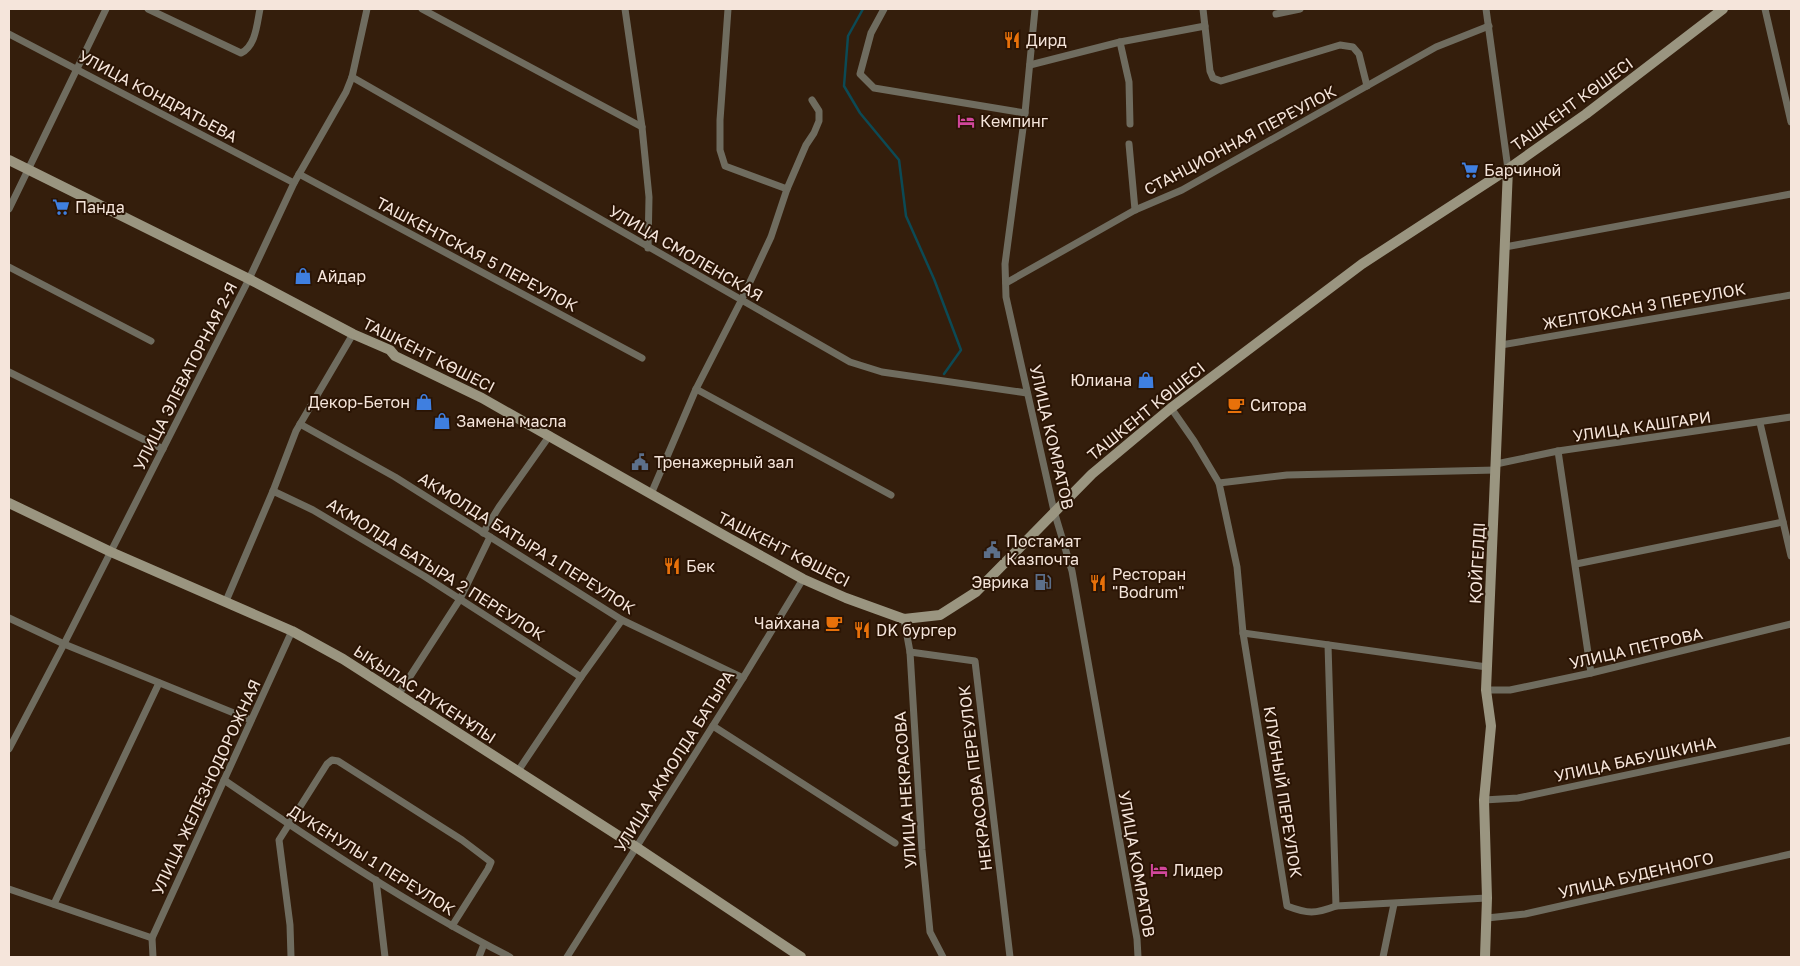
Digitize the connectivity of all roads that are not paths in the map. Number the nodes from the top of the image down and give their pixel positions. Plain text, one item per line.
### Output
1 (106, 9) edge
2 (148, 9) edge
3 (260, 9) edge
4 (367, 9) edge
5 (422, 9) edge
6 (626, 9) edge
7 (728, 9) edge
8 (884, 9) edge
9 (1035, 9) edge
10 (1203, 9) edge
11 (1300, 9) edge
12 (1486, 9) edge
13 (1723, 9) edge
14 (1765, 9) edge
15 (1276, 14) dead end
16 (1205, 26) junction
17 (1489, 26) junction
18 (9, 34) edge
19 (1120, 42) junction
20 (1030, 65) junction
21 (76, 69) junction
22 (352, 77) junction
23 (1367, 86) junction
24 (812, 100) dead end
25 (1026, 113) junction
26 (1791, 122) edge
27 (1130, 124) dead end
28 (642, 127) junction
29 (1129, 144) dead end
30 (9, 160) edge
31 (27, 169) junction
32 (1508, 169) junction
33 (299, 174) junction
34 (294, 183) junction
35 (786, 189) junction
36 (1791, 194) edge
37 (9, 209) edge
38 (1136, 210) junction
39 (1505, 247) junction
40 (648, 248) junction
41 (9, 266) edge
42 (249, 279) junction
43 (1006, 283) junction
44 (1791, 295) edge
45 (741, 301) junction
46 (354, 334) junction
47 (151, 341) dead end
48 (1501, 345) junction
49 (642, 358) dead end
50 (9, 372) edge
51 (696, 389) junction
52 (1027, 393) junction
53 (1171, 408) junction
54 (1791, 418) edge
55 (1760, 423) junction
56 (300, 424) junction
57 (550, 435) junction
58 (163, 449) junction
59 (1558, 451) junction
60 (1496, 467) junction
61 (1219, 483) junction
62 (273, 491) junction
63 (651, 494) junction
64 (891, 495) dead end
65 (9, 503) edge
66 (1054, 511) junction
67 (1783, 522) junction
68 (487, 535) junction
69 (111, 552) junction
70 (1791, 556) edge
71 (1576, 564) junction
72 (803, 578) junction
73 (460, 599) junction
74 (226, 601) junction
75 (9, 618) edge
76 (904, 618) junction
77 (622, 620) junction
78 (1791, 624) edge
79 (292, 631) junction
80 (1242, 633) junction
81 (64, 644) junction
82 (1328, 644) junction
83 (910, 652) junction
84 (1487, 667) junction
85 (1591, 673) junction
86 (581, 677) junction
87 (743, 678) junction
88 (159, 683) junction
89 (1486, 690) junction
90 (398, 695) junction
91 (252, 720) junction
92 (713, 726) junction
93 (1791, 740) edge
94 (9, 749) edge
95 (518, 771) junction
96 (224, 780) junction
97 (1484, 800) junction
98 (289, 824) junction
99 (895, 843) dead end
100 (636, 847) junction
101 (1791, 854) edge
102 (376, 880) junction
103 (9, 888) edge
104 (1487, 898) junction
105 (54, 904) junction
106 (1394, 904) junction
107 (1336, 906) junction
108 (1487, 918) junction
109 (452, 926) junction
110 (152, 938) junction
111 (484, 944) junction
112 (154, 957) edge
113 (291, 957) edge
114 (385, 957) edge
115 (479, 957) edge
116 (510, 957) edge
117 (567, 957) edge
118 (800, 957) edge
119 (943, 957) edge
120 (1010, 957) edge
121 (1138, 957) edge
122 (1383, 957) edge
123 (1485, 957) edge

1 - 21 street
2 - 3 street
4 - 22 street, УЛИЦА ЭЛЕВАТОРНАЯ 2-Я
5 - 28 street
6 - 28 street
7 - 35 street
8 - 25 street
9 - 20 street, УЛИЦА КОМРАТОВ
10 - 16 street
11 - 15 street
12 - 17 street
13 - 32 main road, ТАШКЕНТ КӨШЕСІ
14 - 26 street
16 - 19 street
16 - 23 street
17 - 23 street, СТАНЦИОННАЯ ПЕРЕУЛОК
17 - 32 street
18 - 21 street, УЛИЦА КОНДРАТЬЕВА
19 - 20 street
19 - 27 street
20 - 25 street, УЛИЦА КОМРАТОВ
21 - 31 street
21 - 34 street, УЛИЦА КОНДРАТЬЕВА
22 - 33 street, УЛИЦА ЭЛЕВАТОРНАЯ 2-Я
22 - 40 street, УЛИЦА СМОЛЕНСКАЯ
23 - 38 street, СТАНЦИОННАЯ ПЕРЕУЛОК
24 - 35 street
25 - 43 street, УЛИЦА КОМРАТОВ
28 - 40 street
29 - 38 street
30 - 31 main road, ТАШКЕНТ КӨШЕСІ
31 - 37 street
31 - 42 main road, ТАШКЕНТ КӨШЕСІ
32 - 39 main road, ҚОЙГЕЛДІ
32 - 53 main road, ТАШКЕНТ КӨШЕСІ
33 - 34 street, УЛИЦА ЭЛЕВАТОРНАЯ 2-Я
33 - 49 street, ТАШКЕНТСКАЯ 5 ПЕРЕУЛОК
34 - 42 street, УЛИЦА ЭЛЕВАТОРНАЯ 2-Я
35 - 45 street
36 - 39 street
38 - 43 street, СТАНЦИОННАЯ ПЕРЕУЛОК
39 - 48 main road, ҚОЙГЕЛДІ
40 - 45 street, УЛИЦА СМОЛЕНСКАЯ
41 - 47 street
42 - 46 main road, ТАШКЕНТ КӨШЕСІ
42 - 58 street, УЛИЦА ЭЛЕВАТОРНАЯ 2-Я
43 - 52 street, УЛИЦА КОМРАТОВ
44 - 48 street, ЖЕЛТОКСАН 3 ПЕРЕУЛОК
45 - 51 street
45 - 52 street, УЛИЦА СМОЛЕНСКАЯ
46 - 56 street
46 - 57 main road, ТАШКЕНТ КӨШЕСІ
48 - 60 main road, ҚОЙГЕЛДІ
50 - 58 street
51 - 63 street
51 - 64 street
52 - 66 street, УЛИЦА КОМРАТОВ
53 - 61 street, КЛУБНЫЙ ПЕРЕУЛОК
53 - 66 main road, ТАШКЕНТ КӨШЕСІ
54 - 55 street, УЛИЦА КАШГАРИ
55 - 59 street, УЛИЦА КАШГАРИ
55 - 67 street
56 - 62 street
56 - 68 street, АКМОЛДА БАТЫРА 1 ПЕРЕУЛОК
57 - 63 main road, ТАШКЕНТ КӨШЕСІ
57 - 68 street
58 - 69 street, УЛИЦА ЭЛЕВАТОРНАЯ 2-Я
59 - 60 street, УЛИЦА КАШГАРИ
59 - 71 street
60 - 61 street, УЛИЦА КАШГАРИ
60 - 84 main road, ҚОЙГЕЛДІ
61 - 80 street, КЛУБНЫЙ ПЕРЕУЛОК
62 - 73 street, АКМОЛДА БАТЫРА 2 ПЕРЕУЛОК
62 - 74 street
63 - 72 main road, ТАШКЕНТ КӨШЕСІ
65 - 69 main road, ЫҚЫЛАС ДҮКЕНҰЛЫ
66 - 76 main road, ТАШКЕНТ КӨШЕСІ
66 - 121 street, УЛИЦА КОМРАТОВ
67 - 70 street
67 - 71 street
68 - 73 street
68 - 77 street, АКМОЛДА БАТЫРА 1 ПЕРЕУЛОК
69 - 74 main road, ЫҚЫЛАС ДҮКЕНҰЛЫ
69 - 81 street, УЛИЦА ЭЛЕВАТОРНАЯ 2-Я
71 - 85 street
72 - 76 main road, ТАШКЕНТ КӨШЕСІ
72 - 87 street, УЛИЦА АКМОЛДА БАТЫРА
73 - 86 street, АКМОЛДА БАТЫРА 2 ПЕРЕУЛОК
73 - 90 street
74 - 79 main road, ЫҚЫЛАС ДҮКЕНҰЛЫ
75 - 81 street
76 - 83 street, УЛИЦА НЕКРАСОВА
77 - 86 street
77 - 87 street, АКМОЛДА БАТЫРА 1 ПЕРЕУЛОК
78 - 85 street, УЛИЦА ПЕТРОВА
79 - 90 main road, ЫҚЫЛАС ДҮКЕНҰЛЫ
79 - 91 street, УЛИЦА ЖЕЛЕЗНОДОРОЖНАЯ
80 - 82 street
80 - 107 street, КЛУБНЫЙ ПЕРЕУЛОК
81 - 88 street
81 - 94 street, УЛИЦА ЭЛЕВАТОРНАЯ 2-Я
82 - 84 street
82 - 107 street
83 - 119 street, УЛИЦА НЕКРАСОВА
83 - 120 street, НЕКРАСОВА ПЕРЕУЛОК
84 - 89 main road, ҚОЙГЕЛДІ
85 - 89 street, УЛИЦА ПЕТРОВА
86 - 95 street
87 - 92 street, УЛИЦА АКМОЛДА БАТЫРА
88 - 91 street
88 - 105 street
89 - 97 main road, ҚОЙГЕЛДІ
90 - 95 main road, ЫҚЫЛАС ДҮКЕНҰЛЫ
91 - 96 street, УЛИЦА ЖЕЛЕЗНОДОРОЖНАЯ
92 - 99 street
92 - 100 street, УЛИЦА АКМОЛДА БАТЫРА
93 - 97 street, УЛИЦА БАБУШКИНА
95 - 100 main road, ЫҚЫЛАС ДҮКЕНҰЛЫ
96 - 98 street, ДУКЕНУЛЫ 1 ПЕРЕУЛОК
96 - 110 street, УЛИЦА ЖЕЛЕЗНОДОРОЖНАЯ
97 - 104 main road, ҚОЙГЕЛДІ
98 - 102 street, ДУКЕНУЛЫ 1 ПЕРЕУЛОК
98 - 109 street
98 - 113 street
100 - 117 street, УЛИЦА АКМОЛДА БАТЫРА
100 - 118 main road, ЫҚЫЛАС ДҮКЕНҰЛЫ
101 - 108 street, УЛИЦА БУДЕННОГО
102 - 109 street, ДУКЕНУЛЫ 1 ПЕРЕУЛОК
102 - 114 street
103 - 105 street
104 - 106 street, КЛУБНЫЙ ПЕРЕУЛОК
104 - 108 main road, ҚОЙГЕЛДІ
105 - 110 street
106 - 107 street, КЛУБНЫЙ ПЕРЕУЛОК
106 - 122 street
108 - 123 main road, ҚОЙГЕЛДІ
109 - 111 street, ДУКЕНУЛЫ 1 ПЕРЕУЛОК
110 - 112 street
111 - 115 street
111 - 116 street, ДУКЕНУЛЫ 1 ПЕРЕУЛОК

